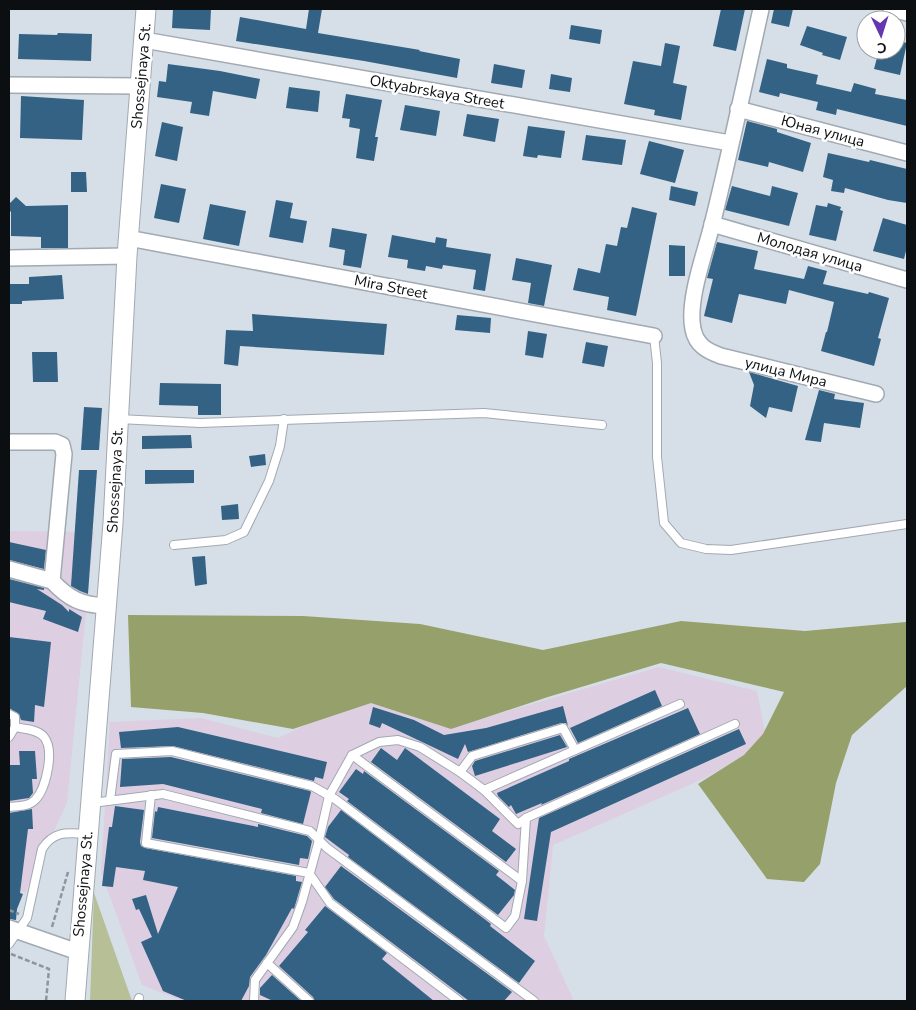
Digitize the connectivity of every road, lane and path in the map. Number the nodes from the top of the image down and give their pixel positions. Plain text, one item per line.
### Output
1 (146, 9) edge
2 (761, 9) edge
3 (891, 9) edge
4 (907, 13) edge
5 (144, 40) junction
6 (9, 85) edge
7 (140, 86) junction
8 (738, 109) junction
9 (730, 143) junction
10 (907, 153) edge
11 (712, 224) junction
12 (127, 247) junction
13 (9, 258) edge
14 (907, 280) edge
15 (654, 336) joint
16 (876, 394) dead end
17 (118, 419) junction
18 (284, 419) junction
19 (602, 425) dead end
20 (9, 442) edge
21 (907, 524) edge
22 (174, 545) dead end
23 (9, 570) edge
24 (52, 581) junction
25 (106, 606) junction
26 (680, 704) dead end
27 (9, 714) edge
28 (735, 724) dead end
29 (15, 727) junction
30 (9, 737) edge
31 (575, 750) junction
32 (352, 755) junction
33 (460, 772) junction
34 (484, 790) junction
35 (151, 795) junction
36 (329, 796) junction
37 (110, 800) junction
38 (90, 803) junction
39 (9, 807) edge
40 (526, 818) junction
41 (88, 834) junction
42 (320, 840) junction
43 (309, 873) junction
44 (522, 881) junction
45 (14, 930) edge
46 (9, 944) edge
47 (78, 952) junction
48 (9, 954) edge
49 (266, 963) junction
50 (46, 1001) edge
51 (75, 1001) edge
52 (254, 1001) edge
53 (309, 1001) edge
54 (459, 1001) edge
55 (534, 1001) edge

1 - 5 street, Shossejnaya St.
2 - 8 street
3 - 4 street
5 - 7 street, Shossejnaya St.
5 - 9 street, Oktyabrskaya Street
6 - 7 street
7 - 12 street, Shossejnaya St.
8 - 9 street
8 - 10 street, Юная улица
9 - 11 street
11 - 14 street, Молодая улица
11 - 16 street, улица Мира
12 - 13 street, Mira Street
12 - 15 street, Mira Street
12 - 17 street, Shossejnaya St.
15 - 21 lane
17 - 18 lane
17 - 25 street, Shossejnaya St.
18 - 19 lane
18 - 22 lane
20 - 24 street
23 - 24 street
24 - 25 street
25 - 38 street, Shossejnaya St.
26 - 31 lane
27 - 29 lane
28 - 40 lane
29 - 30 lane
29 - 39 lane
31 - 33 lane
31 - 34 lane
32 - 33 lane
32 - 36 lane
32 - 44 lane
33 - 34 lane
34 - 40 lane
35 - 37 lane
35 - 42 lane
35 - 43 lane
36 - 37 lane
36 - 42 lane
36 - 44 lane
37 - 38 lane
38 - 41 street, Shossejnaya St.
40 - 44 lane
41 - 45 lane
41 - 47 street, Shossejnaya St.
42 - 43 lane
42 - 55 lane
43 - 49 lane
43 - 54 lane
45 - 46 lane
45 - 47 street
47 - 51 street, Shossejnaya St.
48 - 50 path
49 - 52 lane
49 - 53 lane

